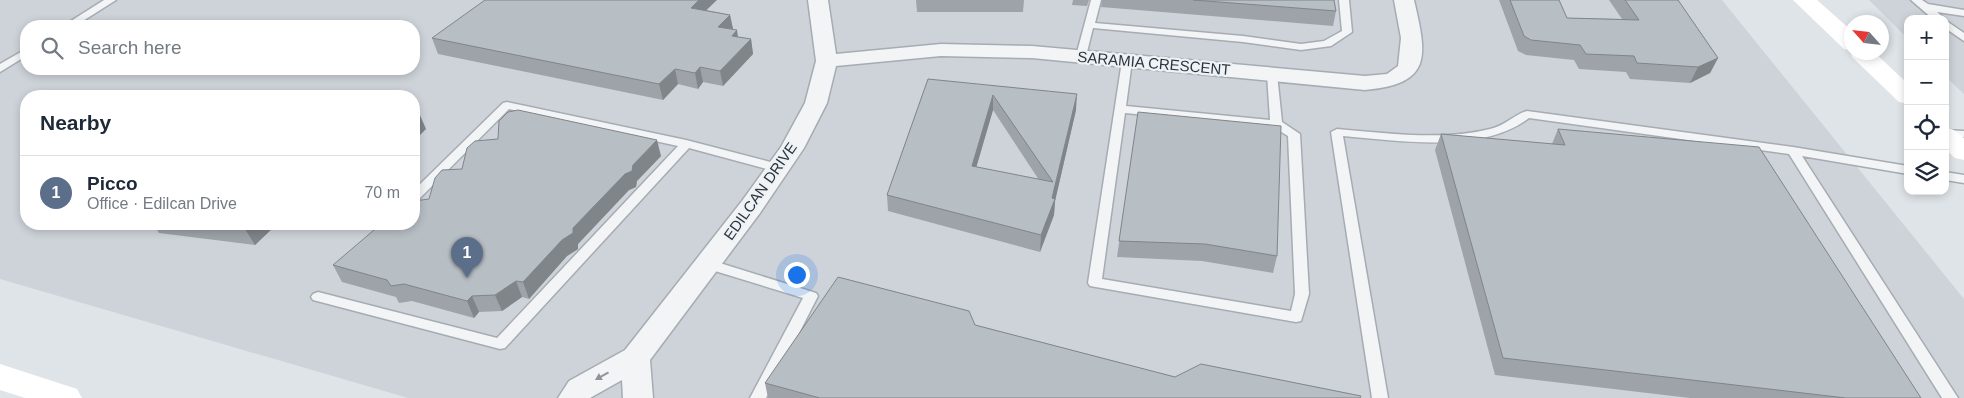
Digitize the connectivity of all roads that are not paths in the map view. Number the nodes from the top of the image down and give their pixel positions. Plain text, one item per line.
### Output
1 (111, 0) edge
2 (818, 0) edge
3 (1096, 0) edge
4 (1344, 0) edge
5 (1404, 0) edge
6 (1804, 0) edge
7 (1916, 0) edge
8 (1925, 7) junction
9 (1964, 13) edge
10 (1935, 15) edge
11 (78, 20) edge
12 (1089, 25) junction
13 (1949, 26) edge
14 (1844, 37) edge
15 (1964, 38) edge
16 (20, 56) edge
17 (1081, 56) junction
18 (1869, 60) edge
19 (827, 61) junction
20 (1127, 61) junction
21 (0, 68) edge
22 (1272, 74) junction
23 (1904, 93) edge
24 (1120, 109) junction
25 (1276, 124) junction
26 (1949, 134) edge
27 (1964, 134) edge
28 (1949, 138) edge
29 (686, 144) junction
30 (1793, 152) junction
31 (1964, 152) edge
32 (778, 168) junction
33 (1904, 169) edge
34 (1949, 177) edge
35 (1964, 179) edge
36 (420, 192) edge
37 (706, 264) junction
38 (318, 297) dead end
39 (635, 358) junction
40 (0, 377) edge
41 (65, 398) edge
42 (573, 398) edge
43 (638, 398) edge
44 (758, 398) edge
45 (1380, 398) edge
46 (1950, 398) edge

1 - 11 lane
2 - 19 street, EDILCAN DRIVE
3 - 12 lane
4 - 12 lane
5 - 22 street, SARAMIA CRESCENT
6 - 14 street
7 - 8 lane
8 - 9 lane
8 - 10 lane
12 - 17 lane
13 - 15 lane
16 - 21 lane
17 - 19 street, SARAMIA CRESCENT
17 - 20 street, SARAMIA CRESCENT
18 - 23 street
19 - 32 street, EDILCAN DRIVE
20 - 22 street, SARAMIA CRESCENT
20 - 24 lane
22 - 25 lane
24 - 25 lane
24 - 25 lane
26 - 27 lane
28 - 31 street
29 - 32 lane
29 - 36 lane
29 - 38 lane
30 - 33 lane
30 - 45 lane
30 - 46 lane
32 - 37 street, EDILCAN DRIVE
34 - 35 lane
37 - 39 street, EDILCAN DRIVE
37 - 44 lane
39 -> 42 street, EDILCAN DRIVE
39 - 43 street
40 - 41 street

